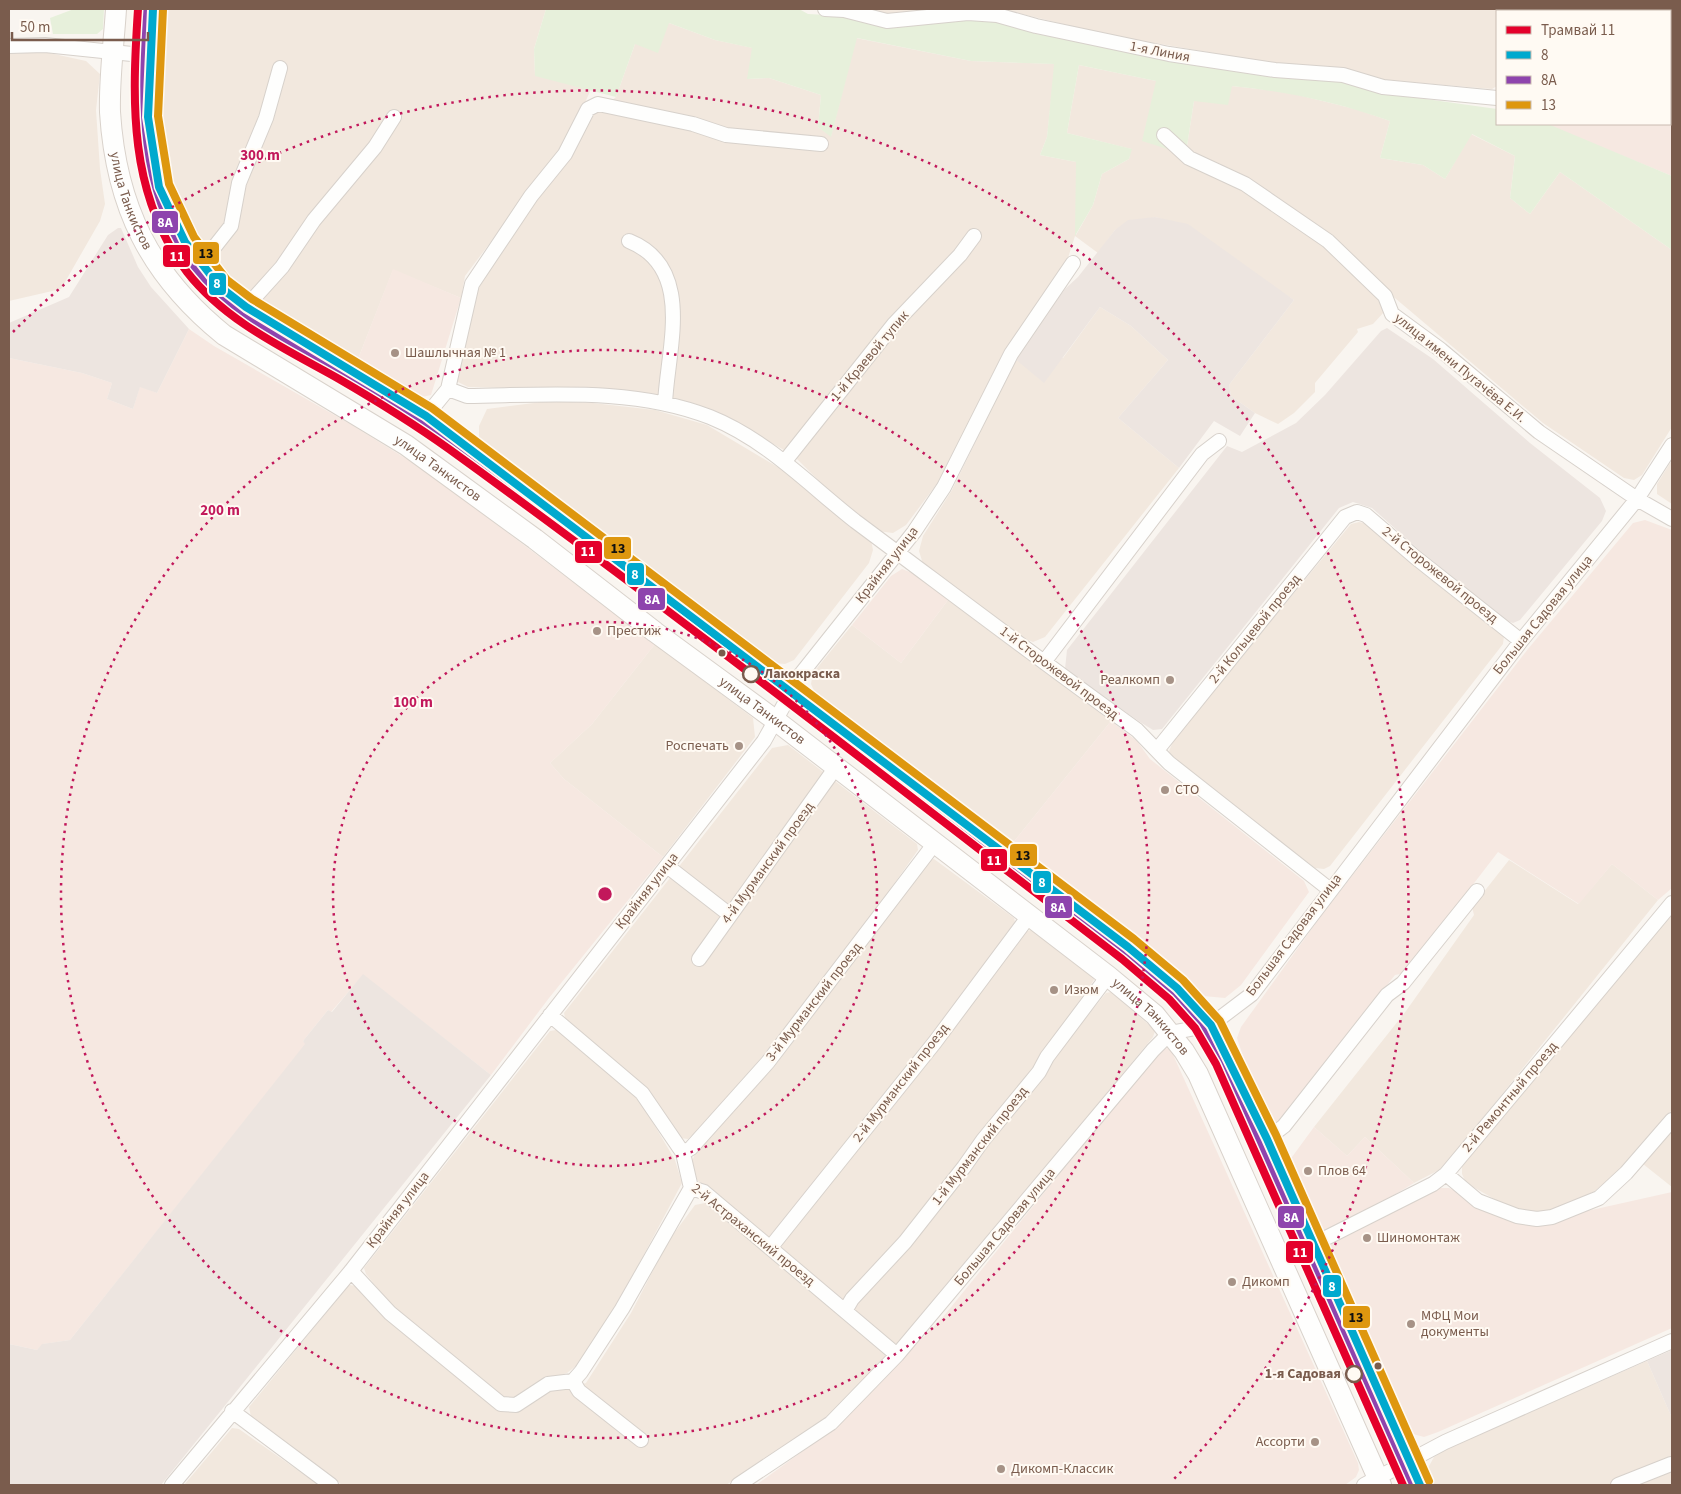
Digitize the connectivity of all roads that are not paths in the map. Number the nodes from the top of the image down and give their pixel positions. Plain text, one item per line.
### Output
1 (116, 9) edge
2 (153, 9) edge
3 (825, 9) edge
4 (9, 46) edge
5 (114, 53) junction
6 (151, 56) junction
7 (280, 68) dead end
8 (1496, 98) edge
9 (394, 117) dead end
10 (1164, 135) dead end
11 (821, 144) dead end
12 (974, 236) dead end
13 (629, 241) dead end
14 (200, 262) junction
15 (1073, 263) dead end
16 (246, 307) junction
17 (448, 388) junction
18 (665, 404) junction
19 (426, 416) junction
20 (1219, 441) dead end
21 (1672, 445) edge
22 (785, 461) junction
23 (1636, 498) junction
24 (1357, 512) joint
25 (1672, 519) edge
26 (898, 552) junction
27 (1521, 641) junction
28 (1044, 662) junction
29 (791, 692) junction
30 (775, 720) junction
31 (1156, 750) junction
32 (836, 766) junction
33 (935, 843) junction
34 (667, 866) junction
35 (1329, 889) junction
36 (1477, 891) dead end
37 (1672, 903) edge
38 (730, 915) junction
39 (1030, 916) junction
40 (699, 959) dead end
41 (1108, 976) junction
42 (550, 1015) junction
43 (1211, 1025) junction
44 (1170, 1033) junction
45 (1672, 1120) edge
46 (1267, 1139) junction
47 (683, 1153) junction
48 (1446, 1174) junction
49 (691, 1188) junction
50 (1312, 1245) junction
51 (770, 1248) junction
52 (350, 1271) junction
53 (844, 1311) junction
54 (1672, 1341) edge
55 (897, 1355) junction
56 (573, 1381) junction
57 (232, 1411) junction
58 (641, 1440) dead end
59 (1409, 1461) junction
60 (1671, 1464) dead end
61 (1374, 1483) edge
62 (172, 1485) edge
63 (331, 1485) edge
64 (738, 1485) edge
65 (1420, 1485) edge
66 (1618, 1485) edge

1 - 5 main road, улица Танкистов
2 - 6 main road
3 - 8 street, 1-я Линия
4 - 5 street
5 - 6 street
5 - 30 main road, улица Танкистов
6 - 14 main road
7 - 14 street
9 - 16 street
10 - 23 street, улица имени Пугачёва Е.И.
11 - 17 street
12 - 22 street, 1-й Краевой тупик
13 - 18 street
14 - 16 main road
15 - 26 street, Крайняя улица
16 - 19 main road
17 - 18 street
17 - 19 street
18 - 22 street
19 - 29 main road
20 - 28 street
21 - 23 street, Большая Садовая улица
22 - 26 street, 1-й Сторожевой проезд
23 - 25 street, улица имени Пугачёва Е.И.
23 - 27 street, Большая Садовая улица
24 - 27 street, 2-й Сторожевой проезд
24 - 31 street, 2-й Кольцевой проезд
26 - 28 street, 1-й Сторожевой проезд
26 - 29 street, Крайняя улица
27 - 35 street, Большая Садовая улица
28 - 31 street, 1-й Сторожевой проезд
29 - 30 street, Крайняя улица
29 - 43 main road
30 - 32 main road, улица Танкистов
30 - 34 street, Крайняя улица
31 - 35 street, 1-й Сторожевой проезд
32 - 33 main road, улица Танкистов
32 - 38 street, 4-й Мурманский проезд
33 - 39 main road, улица Танкистов
33 - 47 street, 3-й Мурманский проезд
34 - 38 street
34 - 42 street, Крайняя улица
35 - 43 street, Большая Садовая улица
36 - 46 street
37 - 48 street, 2-й Ремонтный проезд
38 - 40 street, 4-й Мурманский проезд
39 - 41 main road, улица Танкистов
39 - 51 street, 2-й Мурманский проезд
41 - 44 main road, улица Танкистов
41 - 53 street, 1-й Мурманский проезд
42 - 47 street, 2-й Астраханский проезд
42 - 52 street, Крайняя улица
43 - 44 street, Большая Садовая улица
43 - 46 main road
44 - 55 street, Большая Садовая улица
44 - 61 main road, улица Танкистов
45 - 48 street
46 - 50 main road
47 - 49 street, 2-й Астраханский проезд
48 - 50 street, 2-й Ремонтный проезд
49 - 51 street, 2-й Астраханский проезд
49 - 56 street
50 - 59 main road
51 - 53 street, 2-й Астраханский проезд
52 - 56 street
52 - 57 street, Крайняя улица
53 - 55 street, 2-й Астраханский проезд
54 - 59 street
55 - 64 street, Большая Садовая улица
56 - 58 street
57 - 62 street, Крайняя улица
57 - 63 street
59 - 61 street
59 - 65 main road
60 - 66 street

